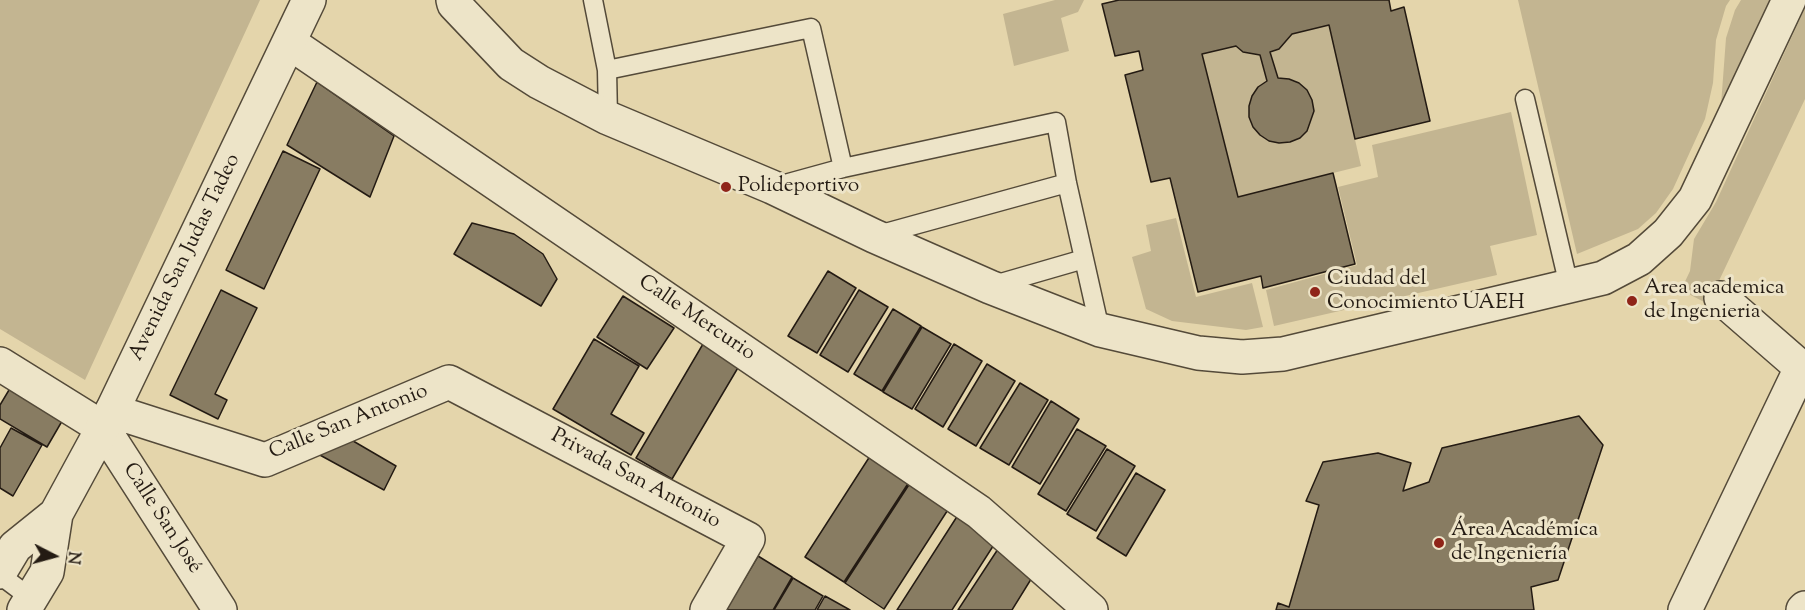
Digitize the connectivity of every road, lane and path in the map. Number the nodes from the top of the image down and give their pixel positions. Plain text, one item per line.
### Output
1 (309, 0) edge
2 (453, 0) edge
3 (593, 0) edge
4 (1789, 0) edge
5 (290, 43) junction
6 (607, 70) junction
7 (1525, 99) dead end
8 (608, 117) junction
9 (843, 168) junction
10 (1067, 183) junction
11 (772, 187) junction
12 (874, 237) junction
13 (1084, 260) junction
14 (990, 286) junction
15 (1569, 286) junction
16 (1721, 298) dead end
17 (1100, 330) junction
18 (0, 364) edge
19 (449, 382) joint
20 (1800, 387) edge
21 (107, 419) junction
22 (56, 514) junction
23 (0, 573) edge
24 (28, 605) edge
25 (220, 610) edge
26 (707, 610) edge
27 (1090, 610) edge
28 (1685, 610) edge

1 - 5 street, Avenida San Judas Tadeo
2 - 8 street
3 - 6 lane
4 - 15 street
5 - 21 street, Avenida San Judas Tadeo
5 - 27 street, Calle Mercurio
6 - 8 lane
6 - 9 lane
7 - 15 lane
8 - 11 street
9 - 10 lane
9 - 11 lane
10 - 12 lane
10 - 13 lane
11 - 12 street
12 - 14 street
13 - 14 lane
13 - 17 lane
14 - 17 street
15 - 17 street
16 - 20 street
18 - 21 street
19 - 21 street, Calle San Antonio
19 - 26 street, Privada San Antonio
20 - 28 street
21 - 22 street, Avenida San Judas Tadeo
21 - 25 street, Calle San José
22 - 23 street, Avenida San Judas Tadeo
22 - 24 street, Avenida San Judas Tadeo
23 - 24 lane

